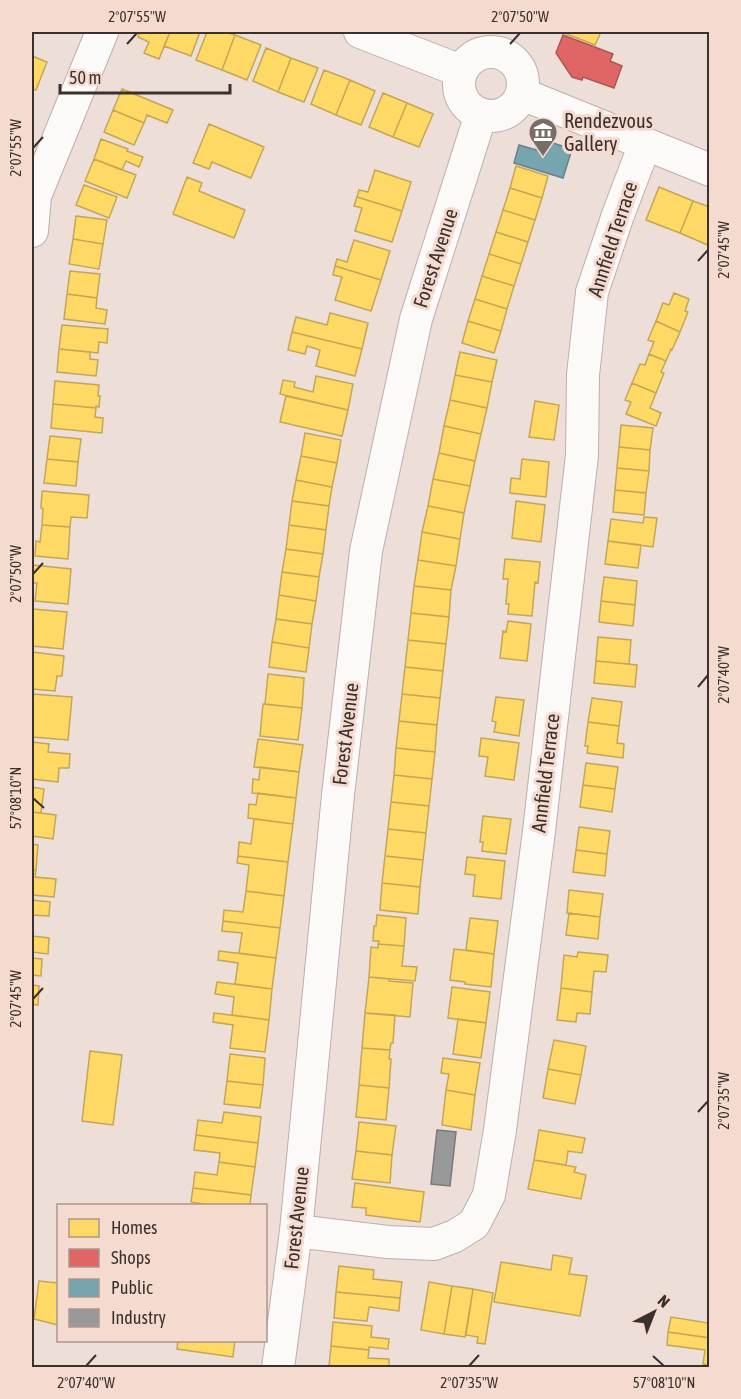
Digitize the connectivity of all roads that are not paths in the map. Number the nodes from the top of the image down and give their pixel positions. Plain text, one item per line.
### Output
1 (102, 32) edge
2 (360, 32) edge
3 (509, 43) edge
4 (461, 71) junction
5 (522, 94) junction
6 (481, 114) junction
7 (645, 144) junction
8 (710, 170) edge
9 (32, 231) edge
10 (296, 1231) junction
11 (278, 1368) edge

1 - 9 street
2 - 4 street
3 - 4 street
3 - 5 street
4 - 6 street
5 - 6 street
5 - 7 street
6 - 10 street, Forest Avenue
7 - 8 street
7 - 10 street, Annfield Terrace
10 - 11 street, Forest Avenue

